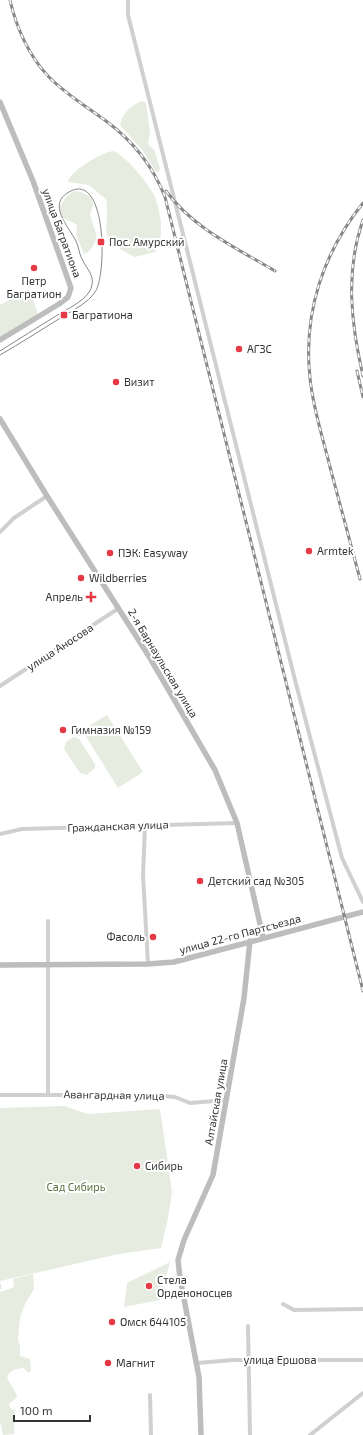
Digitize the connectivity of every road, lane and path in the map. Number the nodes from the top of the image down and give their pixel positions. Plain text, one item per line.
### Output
1 (128, 0) edge
2 (0, 102) edge
3 (0, 340) edge
4 (0, 419) edge
5 (47, 496) junction
6 (0, 532) edge
7 (119, 608) junction
8 (0, 686) edge
9 (237, 823) junction
10 (145, 826) junction
11 (0, 834) edge
12 (363, 902) edge
13 (363, 912) edge
14 (48, 921) dead end
15 (263, 937) junction
16 (250, 941) junction
17 (47, 964) junction
18 (148, 964) junction
19 (0, 965) edge
20 (48, 1094) junction
21 (0, 1095) edge
22 (227, 1100) junction
23 (283, 1304) dead end
24 (363, 1309) edge
25 (248, 1326) dead end
26 (250, 1360) junction
27 (363, 1360) edge
28 (197, 1362) junction
29 (363, 1393) edge
30 (150, 1395) dead end
31 (151, 1435) edge
32 (201, 1435) edge
33 (250, 1435) edge
34 (310, 1435) edge

1 - 12 street
2 - 3 street, улица Багратиона
4 - 5 street, 2-я Барнаульская улица
5 - 6 street
5 - 7 street, 2-я Барнаульская улица
7 - 8 street, улица Аносова
7 - 9 street, 2-я Барнаульская улица
9 - 10 street, Гражданская улица
9 - 15 street, 2-я Барнаульская улица
10 - 11 street, Гражданская улица
10 - 18 street
13 - 15 street, улица 22-го Партсъезда
14 - 17 street
15 - 16 street, улица 22-го Партсъезда
16 - 18 street, улица 22-го Партсъезда
16 - 22 street, Алтайская улица
17 - 18 street, улица 22-го Партсъезда
17 - 19 street, улица 22-го Партсъезда
17 - 20 street
20 - 21 street, Авангардная улица
20 - 22 street, Авангардная улица
22 - 28 street, Алтайская улица
23 - 24 street
25 - 26 street
26 - 27 street, улица Ершова
26 - 28 street, улица Ершова
26 - 33 street
28 - 32 street
29 - 34 street
30 - 31 street

